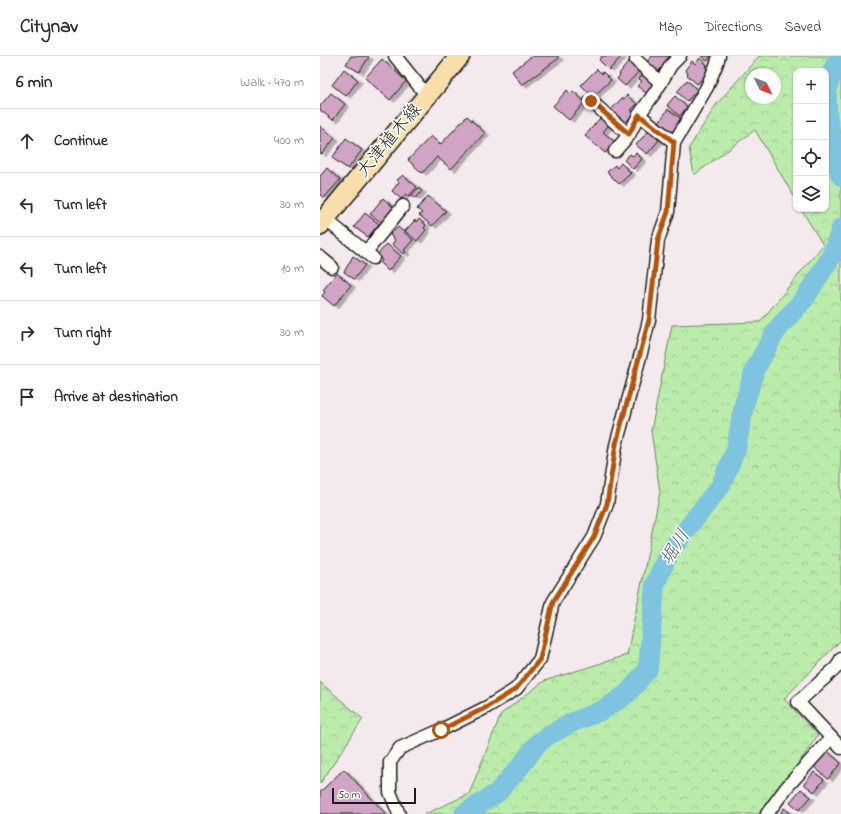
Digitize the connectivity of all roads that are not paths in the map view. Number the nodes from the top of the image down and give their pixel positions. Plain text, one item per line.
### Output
1 (395, 56) edge
2 (460, 56) edge
3 (680, 56) edge
4 (719, 56) edge
5 (636, 60) dead end
6 (661, 83) junction
7 (427, 96) junction
8 (591, 101) dead end
9 (639, 115) junction
10 (629, 134) junction
11 (674, 142) junction
12 (615, 151) dead end
13 (403, 206) dead end
14 (323, 222) edge
15 (320, 257) edge
16 (332, 267) dead end
17 (841, 659) edge
18 (831, 738) junction
19 (841, 748) edge
20 (399, 814) edge
21 (768, 814) edge

1 - 7 street
2 - 7 main road, 大津植木線
3 - 6 street
4 - 11 street
5 - 6 street
6 - 9 street
7 - 14 main road, 大津植木線
8 - 10 street
9 - 10 street
9 - 11 street
10 - 12 street
11 - 20 street
13 - 14 street
15 - 16 street
17 - 18 street
18 - 19 street
18 - 21 street

